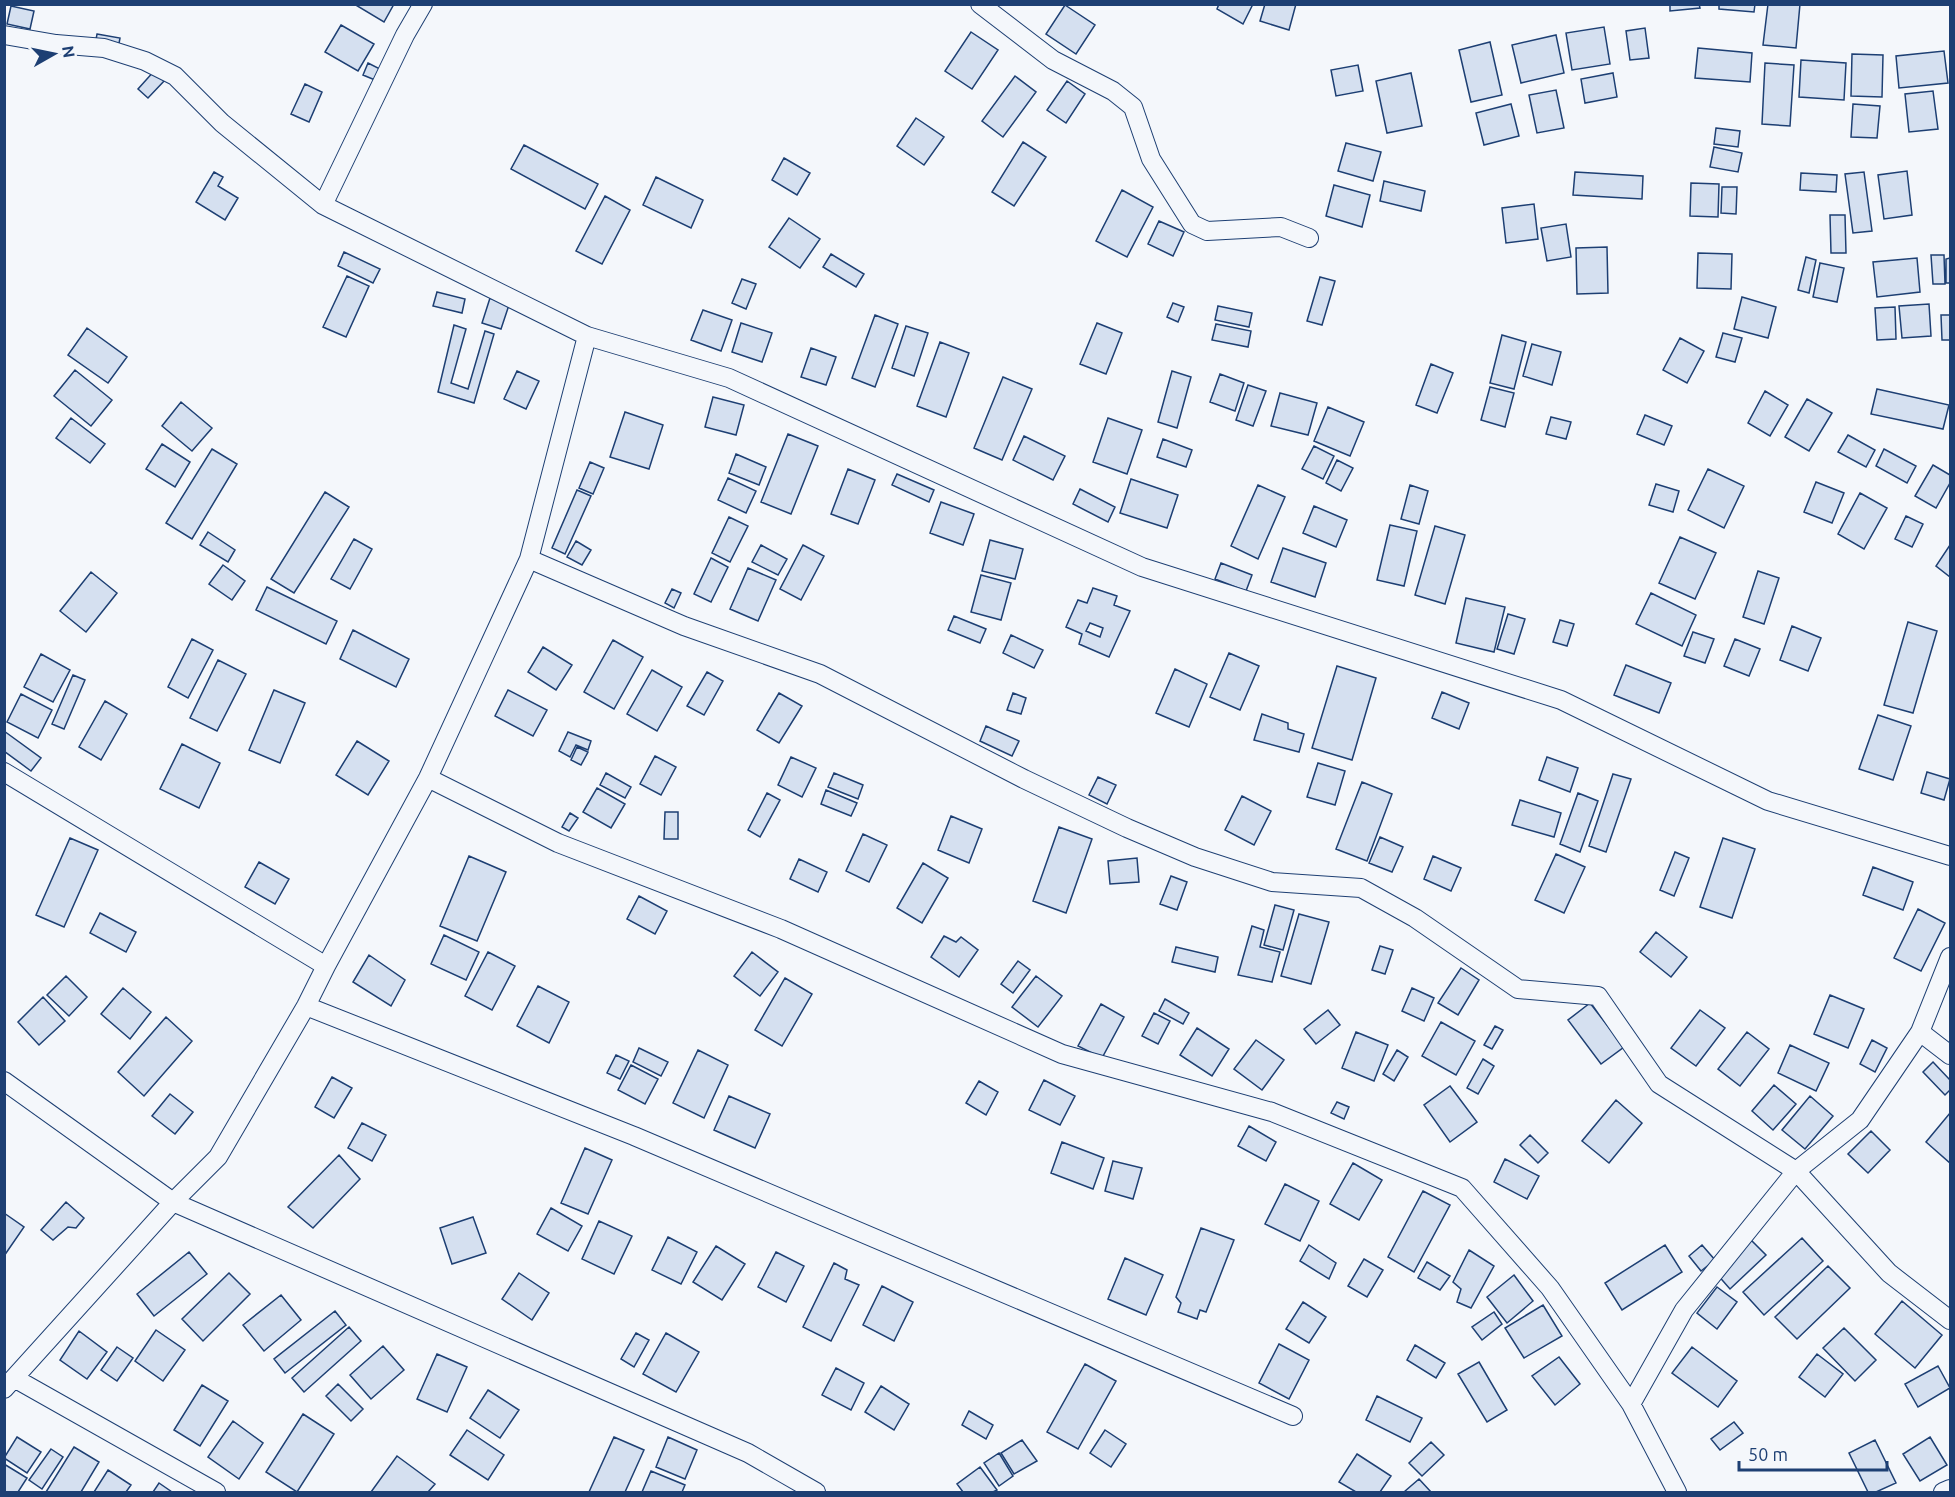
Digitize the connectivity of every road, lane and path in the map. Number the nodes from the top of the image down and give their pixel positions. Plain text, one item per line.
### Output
1 (423, 4) edge
2 (981, 4) edge
3 (4, 34) edge
4 (323, 205) junction
5 (1309, 238) dead end
6 (587, 336) junction
7 (529, 559) junction
8 (4, 772) edge
9 (428, 778) junction
10 (1950, 856) edge
11 (1950, 957) edge
12 (326, 966) junction
13 (306, 1006) junction
14 (1920, 1032) junction
15 (1950, 1055) edge
16 (4, 1081) edge
17 (1796, 1171) junction
18 (173, 1202) junction
19 (1950, 1320) edge
20 (9, 1383) edge
21 (1631, 1404) junction
22 (1293, 1416) dead end
23 (1950, 1489) edge
24 (216, 1492) edge
25 (816, 1492) edge
26 (1677, 1492) edge
27 (1943, 1492) edge

1 - 4 street
2 - 5 street
3 - 4 street
4 - 6 street
6 - 7 street
6 - 10 street
7 - 9 street
7 - 17 street
8 - 12 street
9 - 12 street
9 - 21 street
11 - 14 street
12 - 13 street
13 - 18 street
13 - 22 street
14 - 15 street
14 - 17 street
16 - 18 street
17 - 19 street
17 - 21 street
18 - 20 street
18 - 25 street
20 - 24 street
21 - 26 street
23 - 27 street

